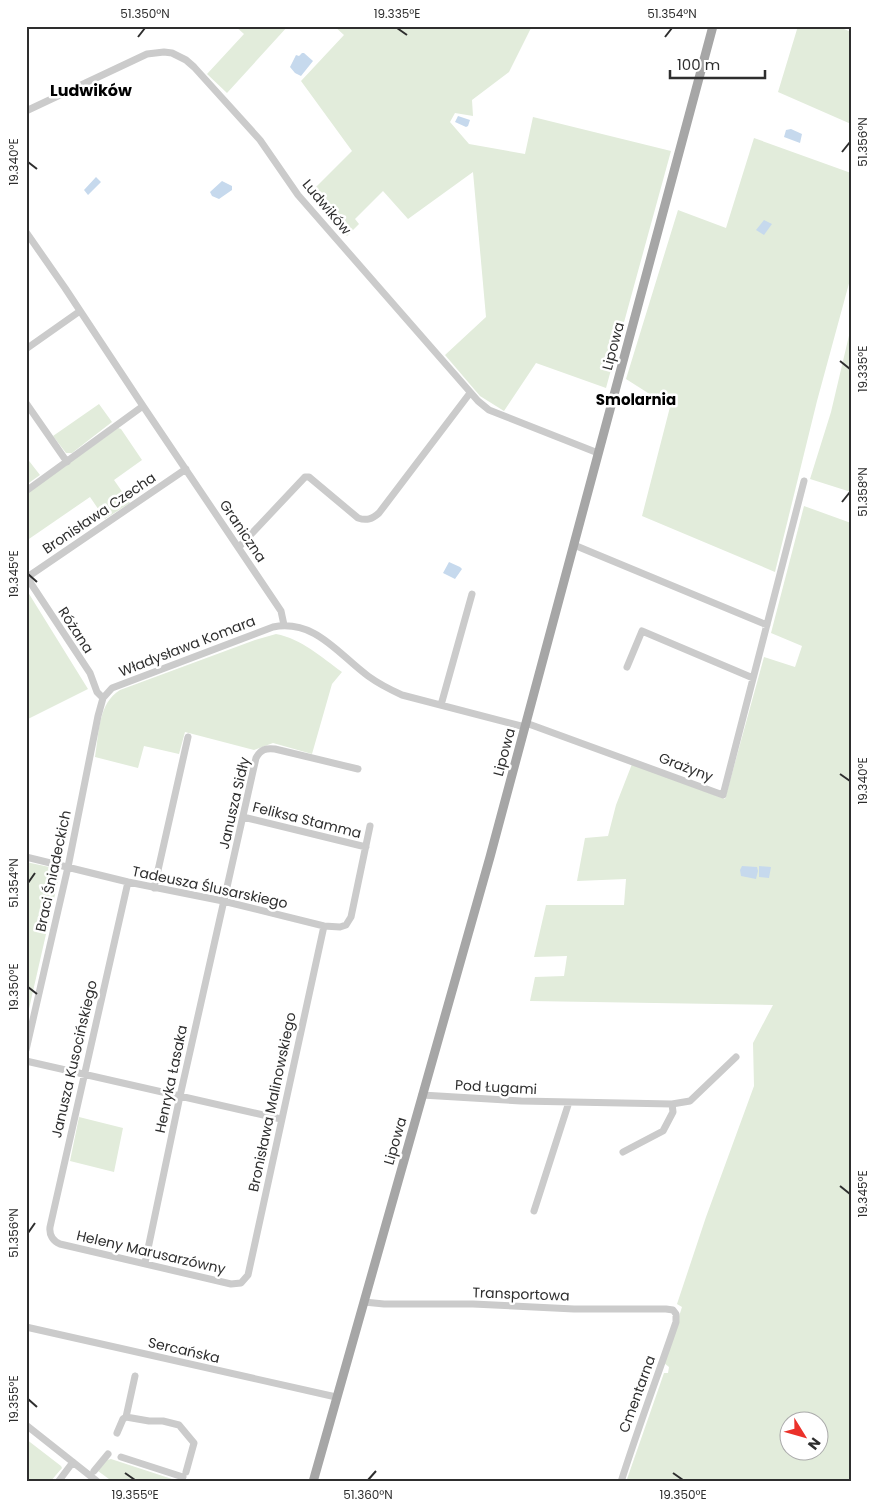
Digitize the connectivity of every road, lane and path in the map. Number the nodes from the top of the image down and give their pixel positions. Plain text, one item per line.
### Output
1 (713, 26) edge
2 (26, 110) edge
3 (26, 232) edge
4 (80, 311) junction
5 (26, 349) edge
6 (470, 393) junction
7 (26, 404) edge
8 (143, 406) junction
9 (598, 453) junction
10 (67, 462) junction
11 (186, 469) junction
12 (804, 481) dead end
13 (26, 491) edge
14 (574, 545) junction
15 (239, 547) junction
16 (26, 577) edge
17 (472, 594) dead end
18 (284, 625) junction
19 (767, 625) junction
20 (628, 667) dead end
21 (753, 678) junction
22 (103, 698) junction
23 (441, 705) junction
24 (526, 725) junction
25 (188, 737) dead end
26 (358, 769) dead end
27 (243, 817) junction
28 (370, 826) dead end
29 (366, 847) junction
30 (26, 857) edge
31 (68, 867) junction
32 (128, 882) junction
33 (154, 888) junction
34 (223, 901) junction
35 (346, 925) joint
36 (324, 926) junction
37 (26, 1050) edge
38 (736, 1057) dead end
39 (26, 1061) edge
40 (83, 1075) junction
41 (422, 1095) junction
42 (180, 1096) junction
43 (568, 1102) junction
44 (672, 1104) junction
45 (281, 1119) junction
46 (623, 1152) dead end
47 (534, 1211) dead end
48 (54, 1240) joint
49 (145, 1263) junction
50 (242, 1282) joint
51 (364, 1302) junction
52 (676, 1314) joint
53 (26, 1326) edge
54 (134, 1376) dead end
55 (336, 1397) junction
56 (126, 1417) junction
57 (26, 1425) edge
58 (117, 1433) dead end
59 (108, 1454) dead end
60 (121, 1457) dead end
61 (73, 1462) junction
62 (94, 1471) dead end
63 (58, 1482) edge
64 (98, 1482) edge
65 (313, 1482) edge
66 (621, 1482) edge

1 - 9 main road, Lipowa
2 - 6 street, Ludwików
3 - 4 street, Graniczna
4 - 5 street
4 - 8 street, Graniczna
6 - 9 street, Ludwików
6 - 15 street
7 - 10 street
8 - 10 street
8 - 11 street, Graniczna
9 - 14 main road, Lipowa
10 - 13 street
11 - 15 street, Graniczna
11 - 16 street, Bronisława Czecha
12 - 19 street, Grażyny
14 - 19 street
14 - 24 main road, Lipowa
15 - 18 street, Graniczna
16 - 22 street, Różana
17 - 23 street
18 - 22 street, Władysława Komara
18 - 23 street
19 - 21 street, Grażyny
20 - 21 street
21 - 24 street, Grażyny
22 - 31 street, Braci Śniadeckich
23 - 24 street
24 - 41 main road, Lipowa
25 - 33 street
26 - 27 street, Janusza Sidły
27 - 29 street, Feliksa Stamma
27 - 34 street, Janusza Sidły
28 - 29 street, Feliksa Stamma
29 - 35 street, Feliksa Stamma
30 - 31 street, Tadeusza Ślusarskiego
31 - 32 street, Tadeusza Ślusarskiego
31 - 37 street, Braci Śniadeckich
32 - 33 street, Tadeusza Ślusarskiego
32 - 40 street, Janusza Kusocińskiego
33 - 34 street, Tadeusza Ślusarskiego
34 - 36 street, Tadeusza Ślusarskiego
34 - 42 street, Henryka Łasaka
35 - 36 street, Tadeusza Ślusarskiego
36 - 45 street, Bronisława Malinowskiego
38 - 44 street, Pod Ługami
39 - 40 street
40 - 42 street
40 - 48 street, Janusza Kusocińskiego
41 - 43 street, Pod Ługami
41 - 51 main road, Lipowa
42 - 45 street
42 - 49 street, Henryka Łasaka
43 - 44 street, Pod Ługami
43 - 47 street
44 - 46 street
45 - 50 street, Bronisława Malinowskiego
48 - 49 street, Heleny Marusarzówny
49 - 50 street, Heleny Marusarzówny
51 - 52 street, Transportowa
51 - 55 main road, Lipowa
52 - 66 street, Cmentarna
53 - 55 street, Sercańska
54 - 56 street
55 - 65 main road, Lipowa
56 - 58 street
56 - 60 street
57 - 61 street
59 - 62 street
61 - 63 street
61 - 64 street

